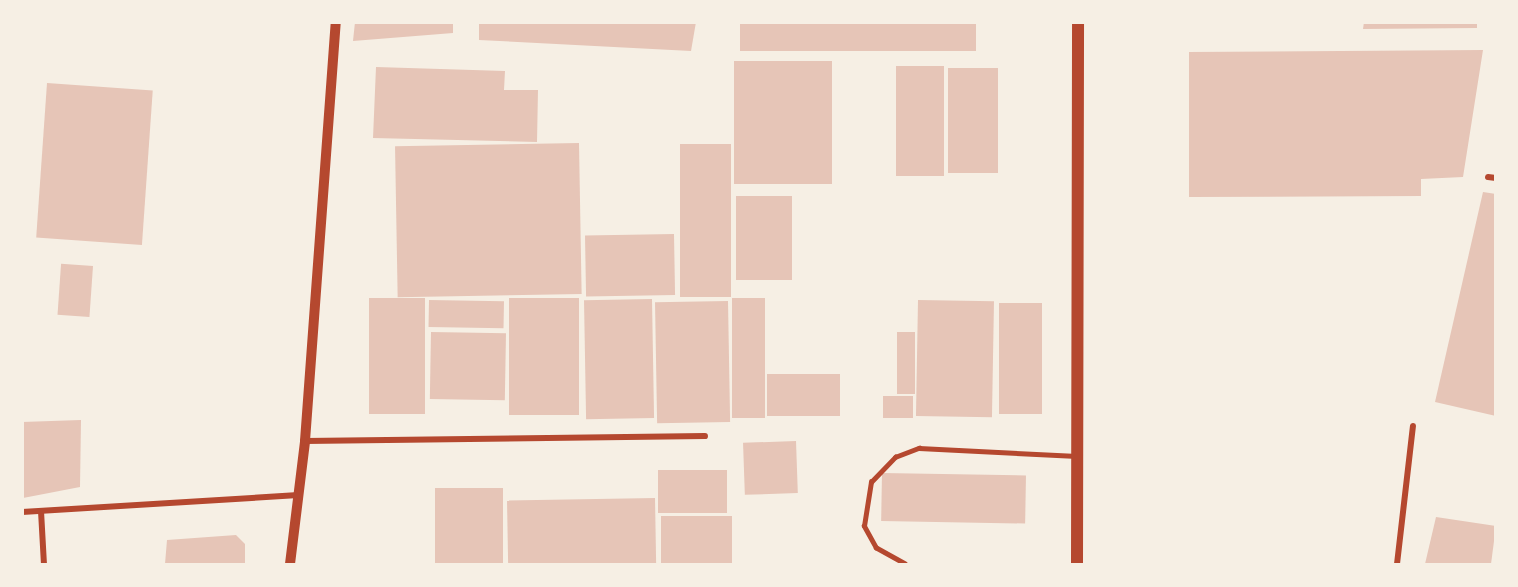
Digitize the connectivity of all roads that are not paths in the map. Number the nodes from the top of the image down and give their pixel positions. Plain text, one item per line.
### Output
1 (336, 22) edge
2 (1078, 22) edge
3 (1413, 426) dead end
4 (705, 436) dead end
5 (305, 441) junction
6 (1077, 456) junction
7 (298, 495) junction
8 (40, 511) junction
9 (22, 512) edge
10 (44, 564) edge
11 (290, 564) edge
12 (904, 564) edge
13 (1077, 564) edge
14 (1396, 564) edge

1 - 5 street
2 - 6 main road
3 - 14 street
4 - 5 street
5 - 7 street
6 - 12 lane
6 - 13 main road
7 - 8 street
7 - 11 street
8 - 9 street
8 - 10 street

